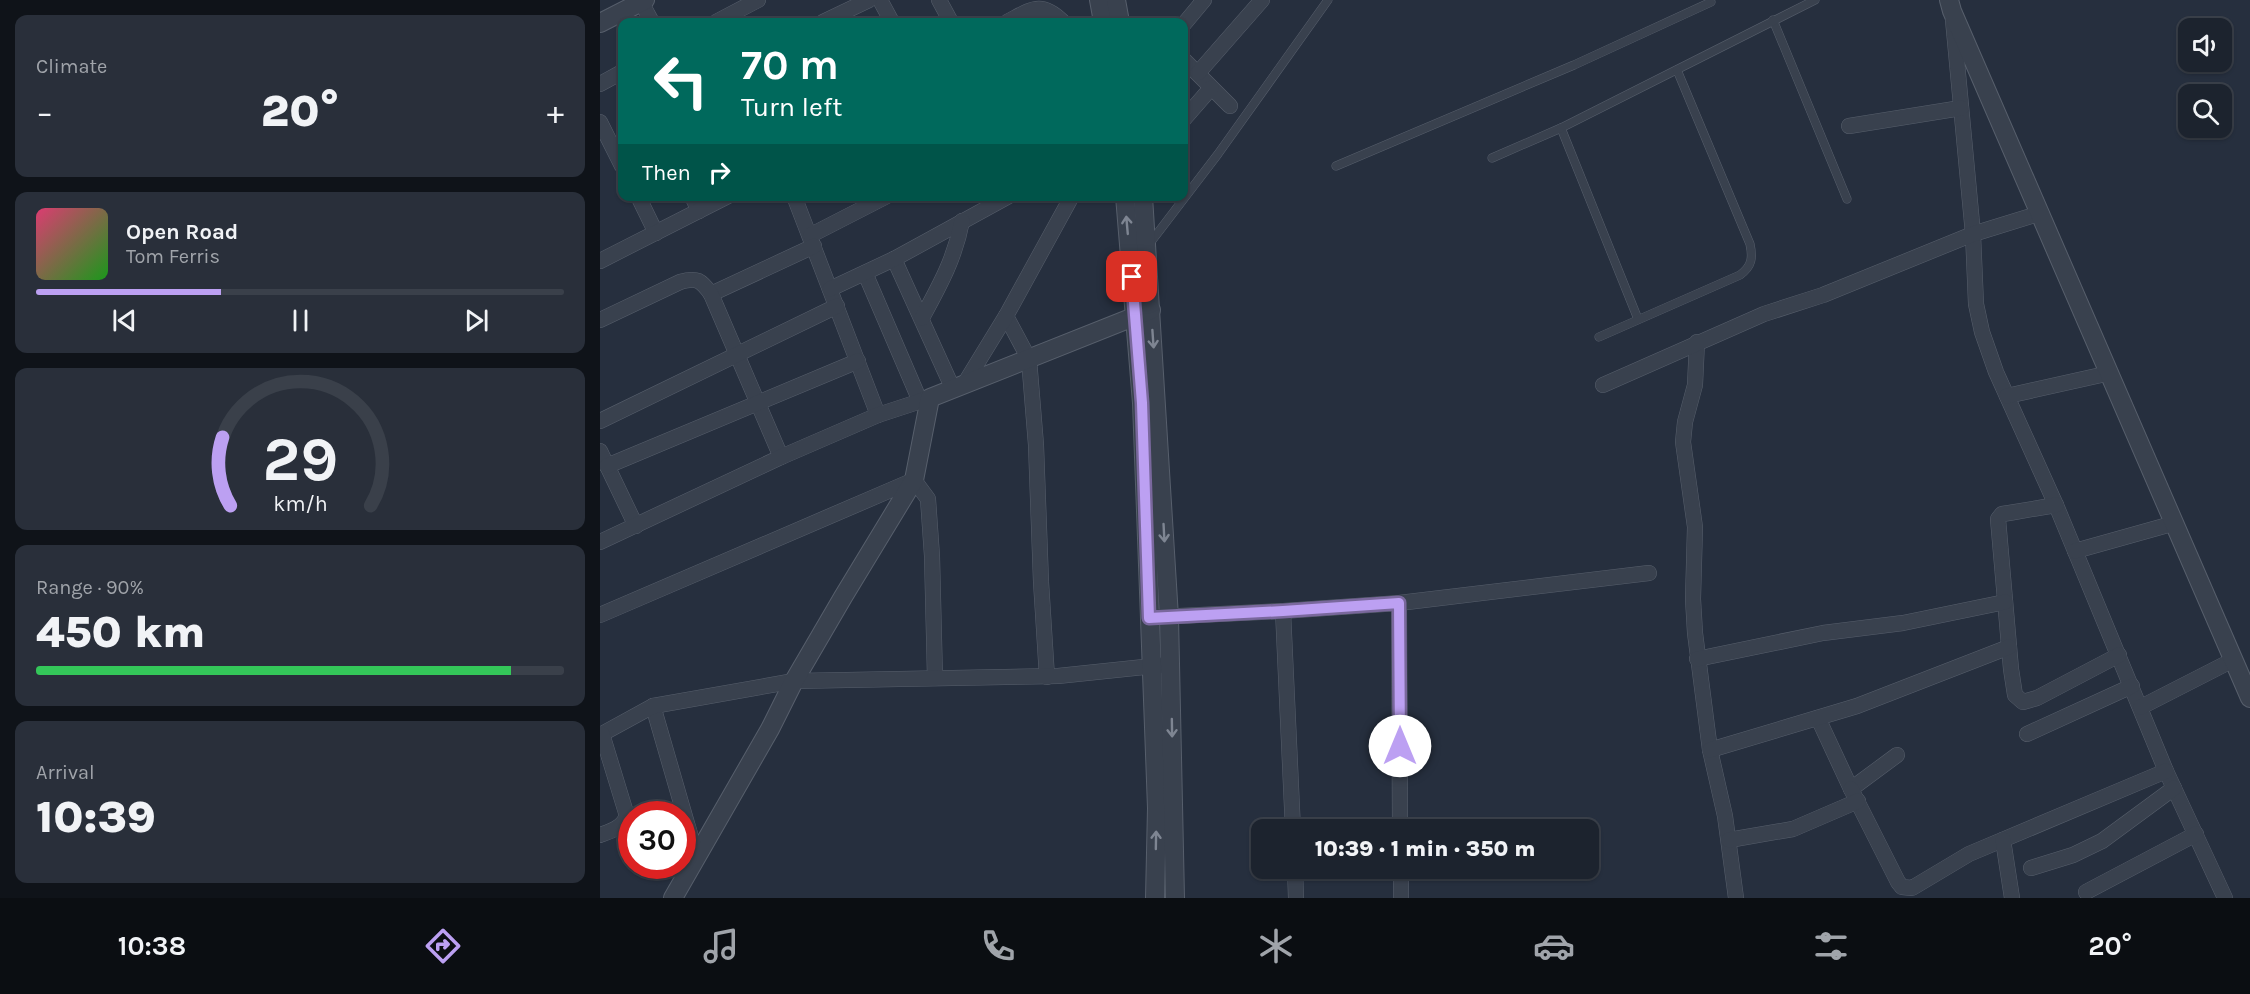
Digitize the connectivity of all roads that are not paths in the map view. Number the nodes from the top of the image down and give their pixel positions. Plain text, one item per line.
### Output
1 (758, 0) edge
2 (869, 0) edge
3 (880, 0) edge
4 (939, 0) edge
5 (1099, 0) edge
6 (1116, 0) edge
7 (1204, 0) edge
8 (1262, 0) edge
9 (1328, 0) edge
10 (1815, 0) edge
11 (643, 1) edge
12 (1705, 2) edge
13 (1951, 6) edge
14 (650, 18) edge
15 (724, 18) edge
16 (832, 18) edge
17 (890, 18) edge
18 (949, 18) edge
19 (1014, 18) edge
20 (1059, 18) edge
21 (1102, 18) edge
22 (1119, 18) edge
23 (1188, 19) edge
24 (1773, 20) junction
25 (600, 24) edge
26 (1188, 64) edge
27 (1677, 69) junction
28 (1198, 73) junction
29 (618, 74) edge
30 (600, 84) edge
31 (1211, 88) junction
32 (1230, 106) dead end
33 (1961, 108) junction
34 (1188, 114) edge
35 (1849, 126) dead end
36 (1561, 128) junction
37 (602, 131) edge
38 (1492, 158) dead end
39 (618, 159) edge
40 (1336, 166) dead end
41 (1188, 193) edge
42 (1847, 199) dead end
43 (640, 201) edge
44 (694, 201) edge
45 (718, 201) edge
46 (796, 201) edge
47 (879, 201) edge
48 (1069, 201) edge
49 (1126, 201) edge
50 (1143, 201) edge
51 (1182, 201) edge
52 (986, 202) edge
53 (699, 211) junction
54 (2041, 213) junction
55 (962, 221) junction
56 (656, 233) junction
57 (1973, 234) junction
58 (813, 240) junction
59 (1147, 246) junction
60 (894, 259) junction
61 (600, 261) edge
62 (865, 273) junction
63 (830, 289) junction
64 (711, 294) junction
65 (837, 306) junction
66 (1143, 313) junction
67 (1006, 316) junction
68 (922, 318) junction
69 (1638, 319) junction
70 (600, 320) edge
71 (1599, 337) dead end
72 (1697, 342) junction
73 (735, 354) junction
74 (1029, 359) junction
75 (858, 361) junction
76 (2110, 373) junction
77 (1603, 385) dead end
78 (959, 386) junction
79 (2007, 396) junction
80 (925, 399) junction
81 (757, 404) junction
82 (878, 415) junction
83 (600, 421) edge
84 (600, 451) edge
85 (781, 457) junction
86 (607, 466) junction
87 (914, 480) junction
88 (2056, 505) junction
89 (2175, 523) junction
90 (636, 526) junction
91 (600, 542) edge
92 (2075, 551) junction
93 (1649, 573) dead end
94 (2005, 602) junction
95 (1399, 603) junction
96 (1283, 611) junction
97 (600, 615) edge
98 (1169, 617) junction
99 (1149, 618) junction
100 (2009, 647) junction
101 (2119, 655) junction
102 (1697, 659) junction
103 (2233, 660) junction
104 (1170, 664) junction
105 (1151, 666) junction
106 (1047, 676) junction
107 (935, 678) junction
108 (794, 681) junction
109 (2132, 686) junction
110 (2250, 698) edge
111 (652, 706) junction
112 (2141, 707) junction
113 (1818, 718) junction
114 (601, 734) edge
115 (2027, 734) dead end
116 (1710, 750) junction
117 (1897, 755) dead end
118 (2166, 771) junction
119 (2174, 788) junction
120 (1855, 795) junction
121 (1292, 819) edge
122 (1400, 819) edge
123 (2196, 834) junction
124 (600, 835) edge
125 (1729, 840) junction
126 (2003, 840) junction
127 (697, 858) junction
128 (2031, 868) dead end
129 (1295, 879) edge
130 (1401, 879) edge
131 (2086, 892) dead end
132 (673, 898) edge
133 (1155, 898) edge
134 (1175, 898) edge
135 (1296, 898) edge
136 (1401, 898) edge
137 (1736, 898) edge
138 (2012, 898) edge
139 (2225, 898) edge

1 - 15 street
2 - 16 street
3 - 17 street
4 - 18 street
5 - 21 street
6 - 22 street
7 - 23 street
8 - 28 street
9 - 41 lane
10 - 24 lane
11 - 14 street
11 - 25 street
12 - 40 lane
13 - 33 street
13 - 54 street
19 - 20 street
24 - 27 lane
24 - 42 lane
26 - 28 street
27 - 36 lane
27 - 69 lane
28 - 31 street
29 - 30 street
31 - 32 street
31 - 34 street
33 - 35 street
33 - 57 street
36 - 38 lane
36 - 69 lane
37 - 39 street
43 - 56 street
44 - 53 street
45 - 53 street
46 - 58 street
47 - 58 street
48 - 67 street
66 -> 49 street
50 - 59 street
51 - 59 lane
52 - 55 street
53 - 56 street
54 - 57 street
54 - 76 street
55 - 60 street
55 - 68 street
56 - 61 street
57 - 72 street
57 - 79 street
58 - 63 street
58 - 64 street
59 - 66 street
60 - 62 street
60 - 68 street
62 - 63 street
62 - 80 street
63 - 65 street
64 - 70 street
64 - 73 street
65 - 73 street
65 - 75 street
66 - 74 street
66 -> 98 street
66 - 99 street
67 - 74 street
67 - 78 street
68 - 78 street
69 - 71 lane
72 - 77 street
72 - 102 street
73 - 81 street
73 - 83 street
74 - 78 street
74 - 106 street
75 - 81 street
75 - 82 street
76 - 79 street
76 - 89 street
78 - 80 street
79 - 88 street
80 - 82 street
80 - 87 street
81 - 85 street
81 - 86 street
82 - 85 street
84 - 86 street
85 - 90 street
86 - 90 street
87 - 97 street
87 - 107 street
87 - 108 street
88 - 92 street
88 - 94 street
89 - 92 street
89 - 103 street
90 - 91 street
92 - 101 street
93 - 95 street
94 - 100 street
94 - 102 street
95 - 96 street
95 - 122 street
96 - 98 street
96 - 121 street
98 - 99 street
98 - 104 street
99 - 105 street
100 - 101 street
100 - 113 street
101 - 109 street
102 - 116 street
103 - 110 street
103 - 112 street
104 - 105 street
104 -> 134 street
105 - 106 street
133 -> 105 street
106 - 107 street
107 - 108 street
108 - 111 street
108 - 127 street
109 - 112 street
109 - 115 street
111 - 114 street
111 - 127 street
112 - 118 street
113 - 116 street
113 - 120 street
114 - 124 street
116 - 125 street
117 - 120 street
118 - 119 street
118 - 126 street
119 - 123 street
119 - 128 street
120 - 125 street
120 - 126 street
123 - 131 street
123 - 139 street
125 - 137 street
126 - 138 street
127 - 132 street
129 - 135 street
130 - 136 street

